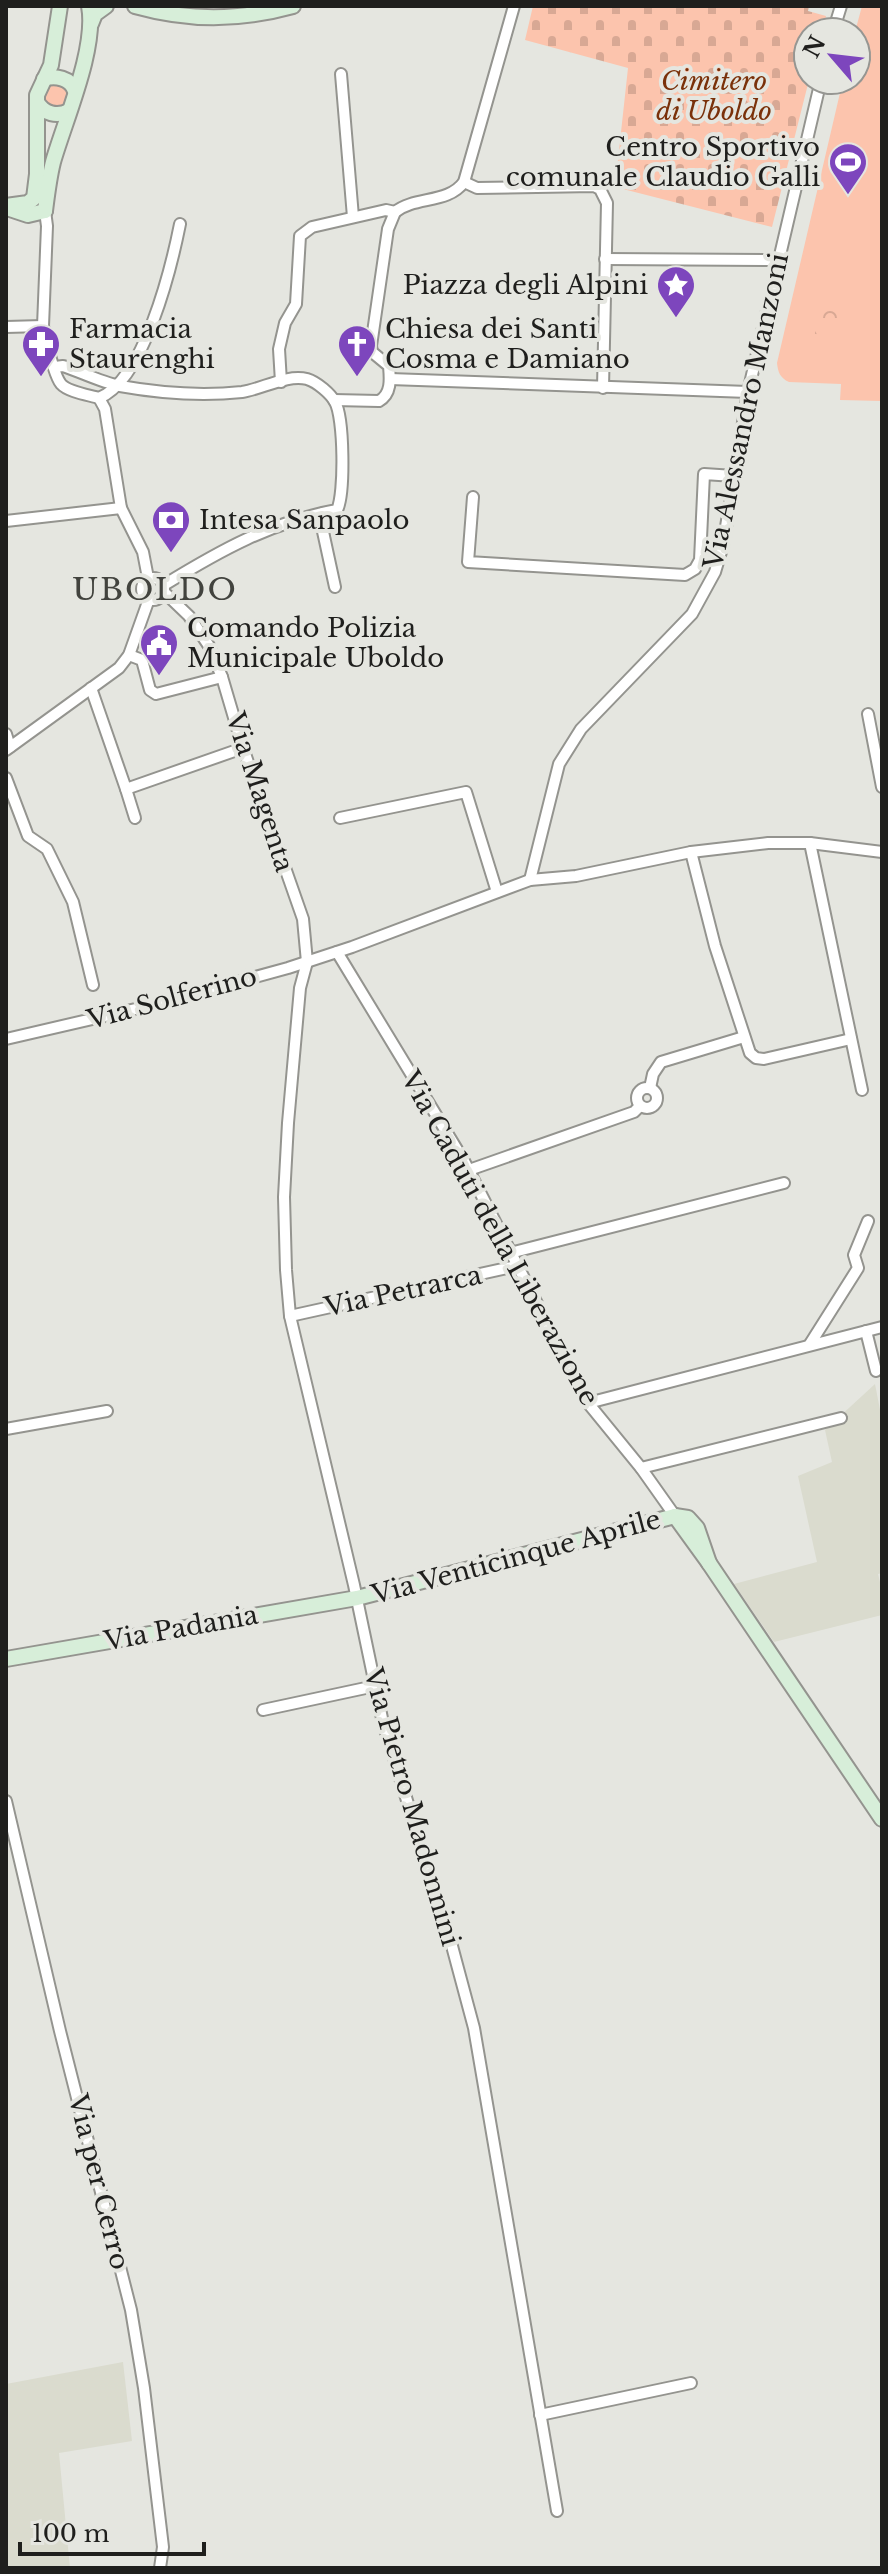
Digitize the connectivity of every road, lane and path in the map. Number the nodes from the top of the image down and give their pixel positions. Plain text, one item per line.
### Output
1 (89, 6) edge
2 (106, 6) edge
3 (135, 6) edge
4 (293, 6) edge
5 (514, 6) edge
6 (58, 7) edge
7 (273, 9) edge
8 (91, 24) junction
9 (341, 74) dead end
10 (44, 79) junction
11 (75, 91) junction
12 (817, 96) edge
13 (37, 102) junction
14 (69, 111) junction
15 (464, 182) junction
16 (37, 187) junction
17 (6, 206) edge
18 (45, 211) junction
19 (395, 212) junction
20 (353, 217) junction
21 (180, 224) dead end
22 (605, 259) junction
23 (777, 260) junction
24 (43, 326) junction
25 (6, 327) edge
26 (55, 367) junction
27 (390, 379) junction
28 (281, 382) junction
29 (118, 386) junction
30 (603, 388) junction
31 (748, 392) junction
32 (99, 398) junction
33 (334, 400) junction
34 (734, 476) junction
35 (473, 497) dead end
36 (121, 508) junction
37 (323, 513) junction
38 (6, 521) edge
39 (148, 578) junction
40 (335, 587) dead end
41 (164, 588) junction
42 (149, 599) junction
43 (129, 655) junction
44 (222, 677) junction
45 (91, 688) junction
46 (868, 714) dead end
47 (6, 734) edge
48 (8, 748) edge
49 (243, 748) junction
50 (6, 778) edge
51 (882, 787) edge
52 (126, 789) junction
53 (135, 818) dead end
54 (340, 818) dead end
55 (810, 843) junction
56 (691, 852) junction
57 (882, 852) edge
58 (530, 880) junction
59 (497, 892) junction
60 (337, 952) junction
61 (307, 962) junction
62 (93, 985) dead end
63 (744, 1037) junction
64 (6, 1039) edge
65 (851, 1039) junction
66 (862, 1090) dead end
67 (469, 1170) junction
68 (784, 1183) dead end
69 (868, 1221) dead end
70 (510, 1253) junction
71 (516, 1266) junction
72 (290, 1316) junction
73 (882, 1327) edge
74 (866, 1331) junction
75 (810, 1344) junction
76 (876, 1371) dead end
77 (588, 1403) junction
78 (107, 1411) dead end
79 (841, 1418) dead end
80 (6, 1429) edge
81 (641, 1468) junction
82 (675, 1516) junction
83 (357, 1598) junction
84 (6, 1659) edge
85 (375, 1686) junction
86 (263, 1710) dead end
87 (6, 1801) edge
88 (882, 1819) edge
89 (691, 2383) dead end
90 (540, 2415) junction
91 (557, 2511) dead end
92 (160, 2568) edge

1 - 8 street
2 - 8 street
3 - 7 street
4 - 7 street
5 - 15 street
6 - 10 street
8 - 11 street
9 - 20 street
10 - 11 street
10 - 13 street
11 - 14 street
12 - 23 street, Via Alessandro Manzoni
13 - 14 street
13 - 16 street
14 - 18 street
15 - 19 street
15 - 22 street
16 - 17 street
16 - 18 street
17 - 18 street
18 - 24 street
19 - 20 street
19 - 27 street
20 - 28 street
21 - 29 street
22 - 23 street
22 - 30 street
23 - 31 street, Via Alessandro Manzoni
24 - 25 street
24 - 26 street
26 - 29 street
26 - 32 street
27 - 30 street
27 - 33 street
28 - 29 street
28 - 33 street
29 - 32 street
30 - 31 street
31 - 34 street, Via Alessandro Manzoni
32 - 36 street
33 - 37 street
34 - 35 street
34 - 58 street, Via Alessandro Manzoni
36 - 38 street
36 - 39 street
37 - 40 street
37 - 41 street
39 - 41 street
39 - 42 street
41 - 42 street
41 - 44 street, Via Magenta
42 - 43 street
43 - 44 street
43 - 45 street
44 - 49 street, Via Magenta
45 - 48 street
45 - 52 street
46 - 51 street
47 - 48 street
49 - 52 street
49 - 61 street, Via Magenta
50 - 62 street
52 - 53 street
54 - 59 street
55 - 56 street, Via Solferino
55 - 57 street, Via Solferino
55 - 65 street
56 - 58 street, Via Solferino
56 - 63 street
58 - 59 street, Via Solferino
59 - 60 street, Via Solferino
60 - 61 street, Via Solferino
60 - 67 street, Via Caduti della Liberazione
61 - 64 street, Via Solferino
61 - 72 street, Via Pietro Madonnini
63 - 65 street
63 - 67 street
65 - 66 street
67 - 70 street, Via Caduti della Liberazione
68 - 70 street
69 - 75 street
70 - 71 street, Via Caduti della Liberazione
71 - 72 street, Via Petrarca
71 - 77 street, Via Caduti della Liberazione
72 - 83 street, Via Pietro Madonnini
73 - 74 street
74 - 75 street
74 - 76 street
75 - 77 street
77 - 81 street, Via Caduti della Liberazione
78 - 80 street
79 - 81 street
81 - 82 street, Via Caduti della Liberazione
82 - 83 street, Via Venticinque Aprile
82 - 88 street, Via Caduti della Liberazione
83 - 84 street, Via Padania
83 - 85 street, Via Pietro Madonnini
85 - 86 street
85 - 90 street, Via Pietro Madonnini
87 - 92 street, Via per Cerro
89 - 90 street
90 - 91 street, Via Pietro Madonnini

